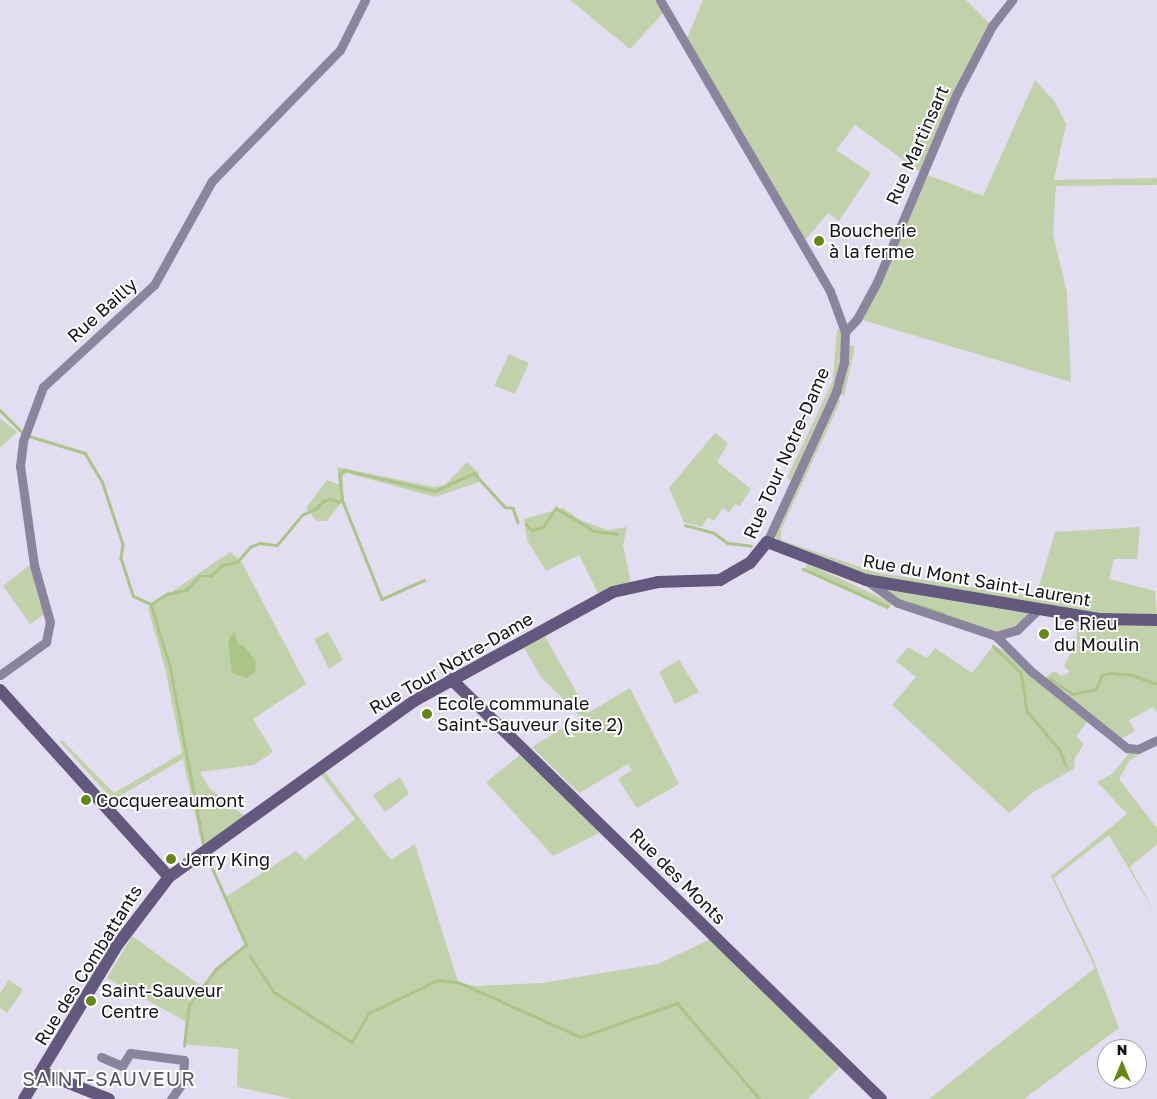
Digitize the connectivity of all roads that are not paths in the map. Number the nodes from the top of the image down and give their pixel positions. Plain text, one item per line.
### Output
1 (365, 0) edge
2 (660, 0) edge
3 (1012, 0) edge
4 (845, 332) junction
5 (767, 542) junction
6 (866, 580) junction
7 (1038, 610) junction
8 (1157, 620) edge
9 (996, 636) junction
10 (0, 675) edge
11 (451, 679) junction
12 (0, 690) edge
13 (1157, 740) edge
14 (169, 877) junction
15 (101, 1057) dead end
16 (41, 1072) junction
17 (24, 1099) edge
18 (109, 1099) edge
19 (171, 1099) edge
20 (881, 1099) edge

1 - 10 street, Rue Bailly
2 - 4 street, Rue Tour Notre-Dame
3 - 4 street, Rue Martinsart
4 - 5 street, Rue Tour Notre-Dame
5 - 6 street, Rue du Mont Saint-Laurent
5 - 11 street, Rue Tour Notre-Dame
6 - 7 street, Rue du Mont Saint-Laurent
6 - 9 street
7 - 8 street, Rue du Mont Saint-Laurent
7 - 9 street
9 - 13 street
11 - 14 street, Rue Tour Notre-Dame
11 - 20 street, Rue des Monts
12 - 14 street
14 - 16 street, Rue des Combattants
15 - 19 street
16 - 17 street, Rue des Combattants
16 - 18 street

